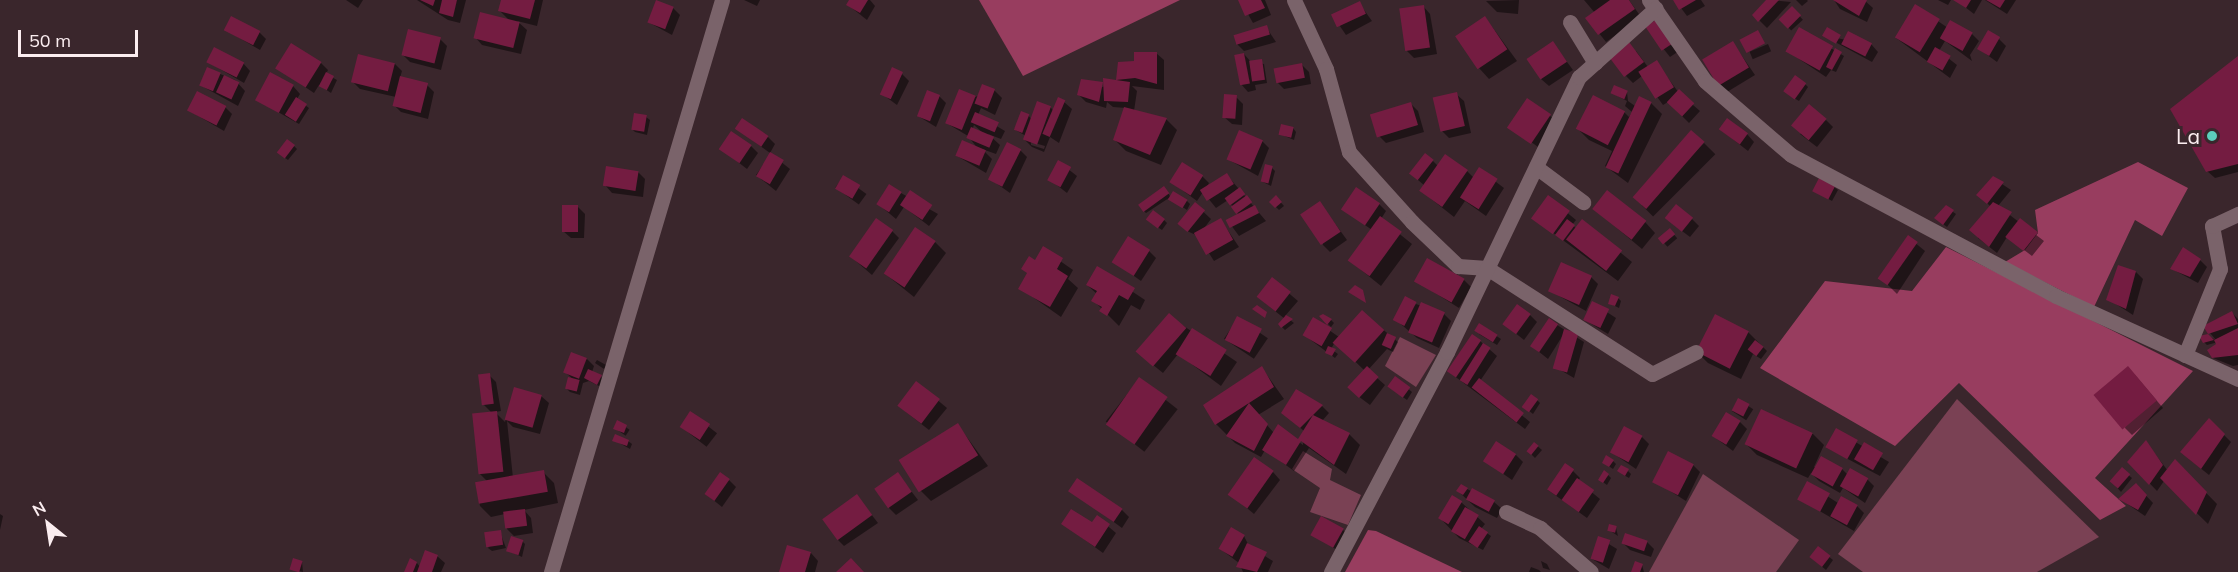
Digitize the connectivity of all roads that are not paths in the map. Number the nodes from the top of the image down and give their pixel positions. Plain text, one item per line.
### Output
1 (722, 0) edge
2 (1294, 0) edge
3 (1653, 4) edge
4 (1570, 22) dead end
5 (1595, 63) junction
6 (1536, 167) junction
7 (1583, 202) dead end
8 (2238, 214) edge
9 (1488, 268) junction
10 (1696, 352) dead end
11 (2185, 355) junction
12 (2238, 379) edge
13 (1506, 512) dead end
14 (551, 572) edge
15 (1331, 572) edge
16 (1591, 572) edge

1 - 14 street
2 - 9 street
3 - 5 street
3 - 11 street
4 - 5 street
5 - 6 street
6 - 7 street
6 - 9 street
8 - 11 street
9 - 10 street
9 - 15 street
11 - 12 street
13 - 16 street

